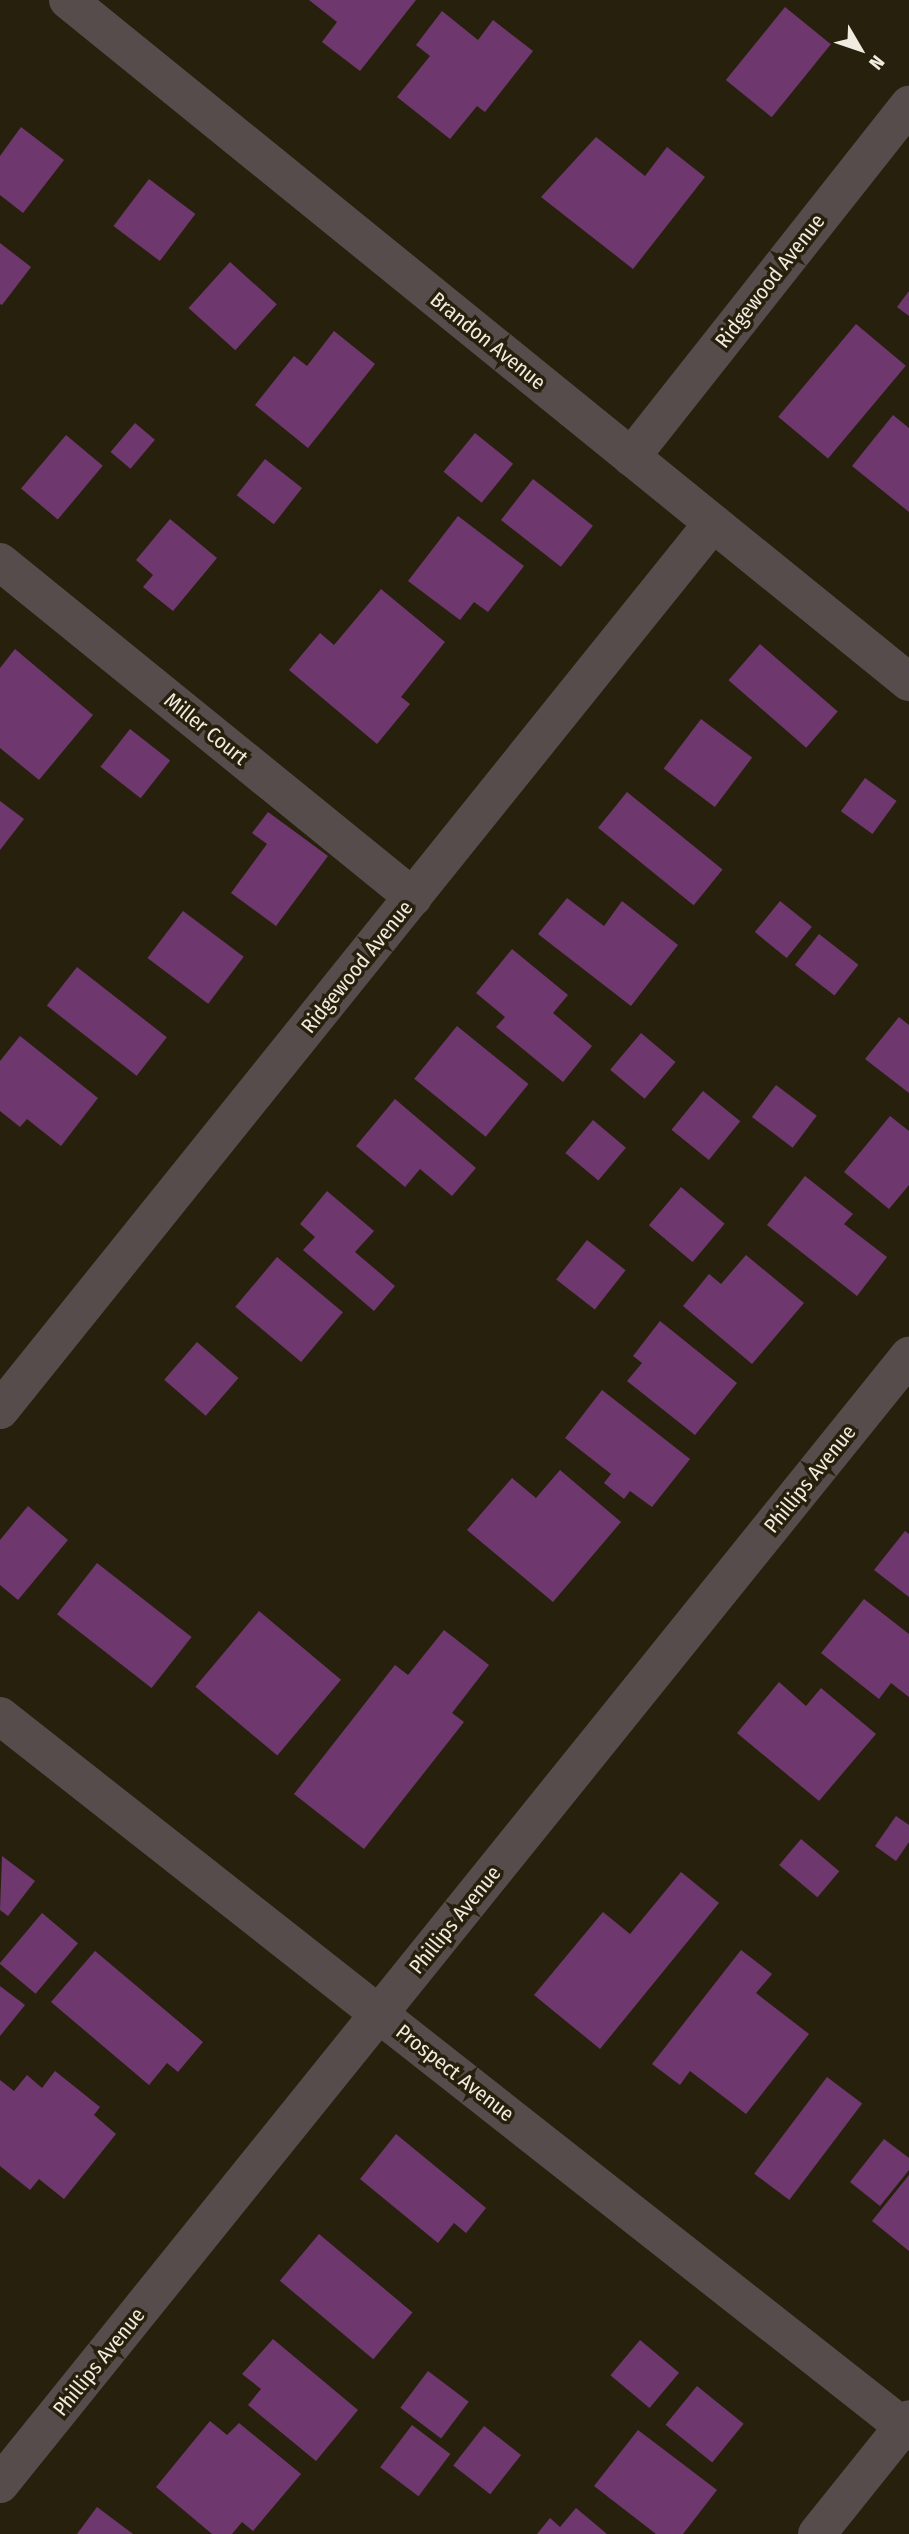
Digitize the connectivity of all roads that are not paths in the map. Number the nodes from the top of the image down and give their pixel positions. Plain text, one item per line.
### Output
1 (68, 0) edge
2 (909, 105) edge
3 (631, 457) junction
4 (713, 523) junction
5 (0, 562) edge
6 (909, 682) edge
7 (413, 897) junction
8 (909, 1356) edge
9 (0, 1410) edge
10 (0, 1716) edge
11 (379, 2014) junction
12 (907, 2425) edge
13 (0, 2484) edge
14 (817, 2534) edge

1 - 3 street, Brandon Avenue
2 - 3 street, Ridgewood Avenue
3 - 4 street, Brandon Avenue
4 - 6 street, Brandon Avenue
4 - 7 street, Ridgewood Avenue
5 - 7 street, Miller Court
7 - 9 street, Ridgewood Avenue
8 - 11 street, Phillips Avenue
10 - 11 street, Prospect Avenue
11 - 12 street, Prospect Avenue
11 - 13 street, Phillips Avenue
12 - 14 street

